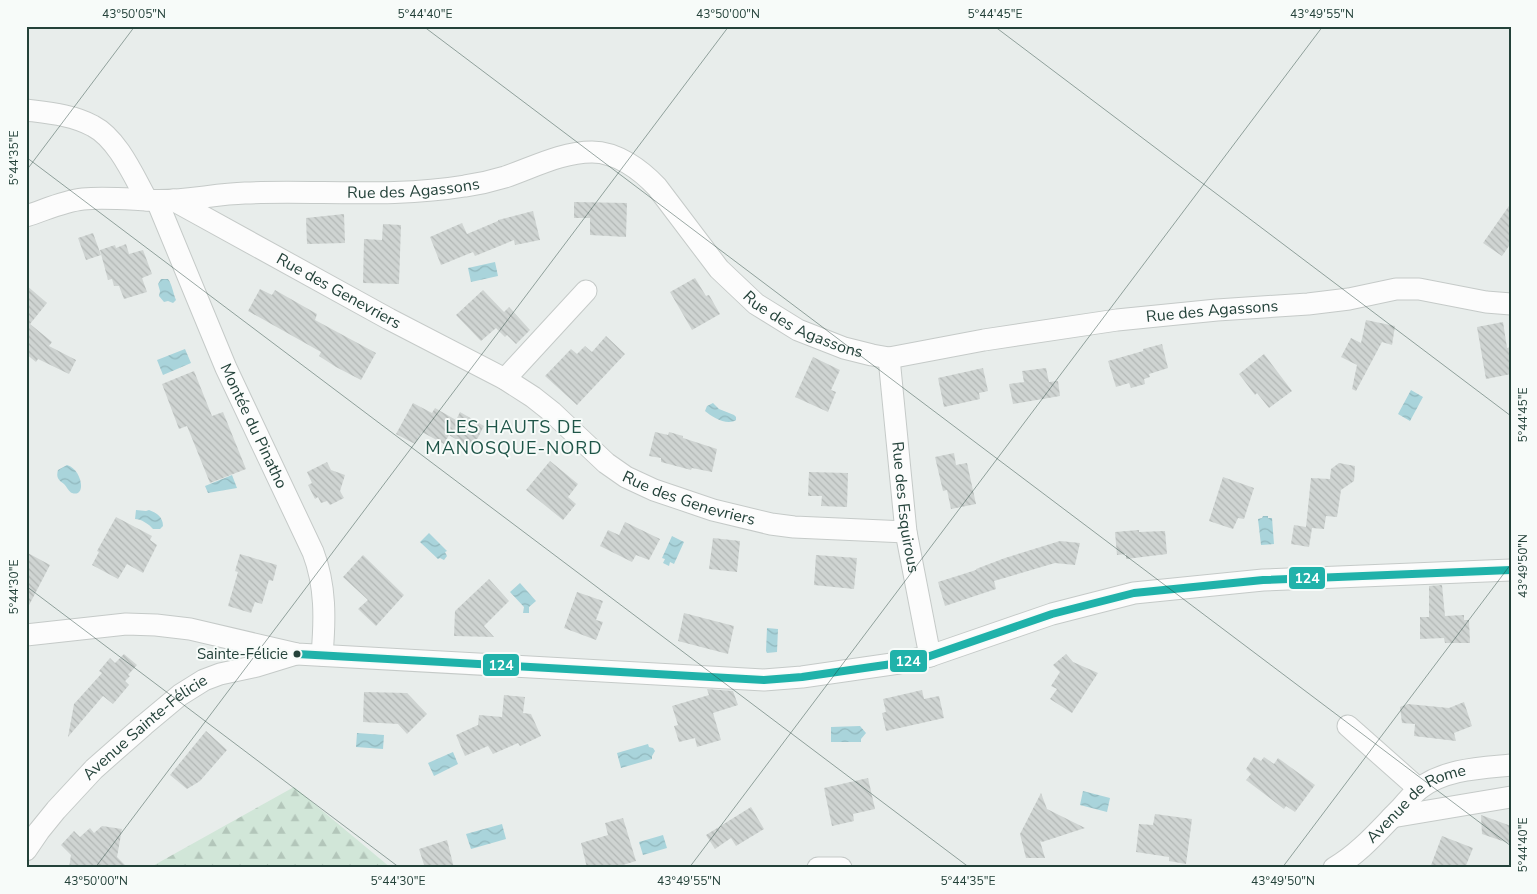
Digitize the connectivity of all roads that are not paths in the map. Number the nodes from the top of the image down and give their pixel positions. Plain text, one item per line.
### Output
1 (26, 110) edge
2 (159, 200) junction
3 (26, 216) edge
4 (586, 291) dead end
5 (1511, 304) edge
6 (889, 358) junction
7 (505, 379) junction
8 (906, 532) junction
9 (1511, 570) edge
10 (26, 634) edge
11 (297, 654) junction
12 (322, 655) junction
13 (930, 656) junction
14 (1348, 726) dead end
15 (1511, 764) edge
16 (1419, 789) junction
17 (1511, 797) edge
18 (1392, 817) junction
19 (26, 850) edge
20 (818, 868) edge
21 (841, 868) edge
22 (1334, 868) edge

1 - 2 street, Montée du Pinatho
2 - 3 street, Rue des Agassons
2 - 6 street, Rue des Agassons
2 - 7 street, Rue des Genevriers
2 - 12 street, Montée du Pinatho
4 - 7 street
5 - 6 street, Rue des Agassons
6 - 8 street, Rue des Esquirous
7 - 8 street, Rue des Genevriers
8 - 13 street, Rue des Esquirous
9 - 13 street
10 - 11 street
11 - 12 street
11 - 19 street, Avenue Sainte-Félicie
12 - 13 street
14 - 16 street
15 - 16 street, Avenue de Rome
16 - 18 street, Avenue de Rome
17 - 18 street
18 - 22 street, Avenue de Rome
20 - 21 street

